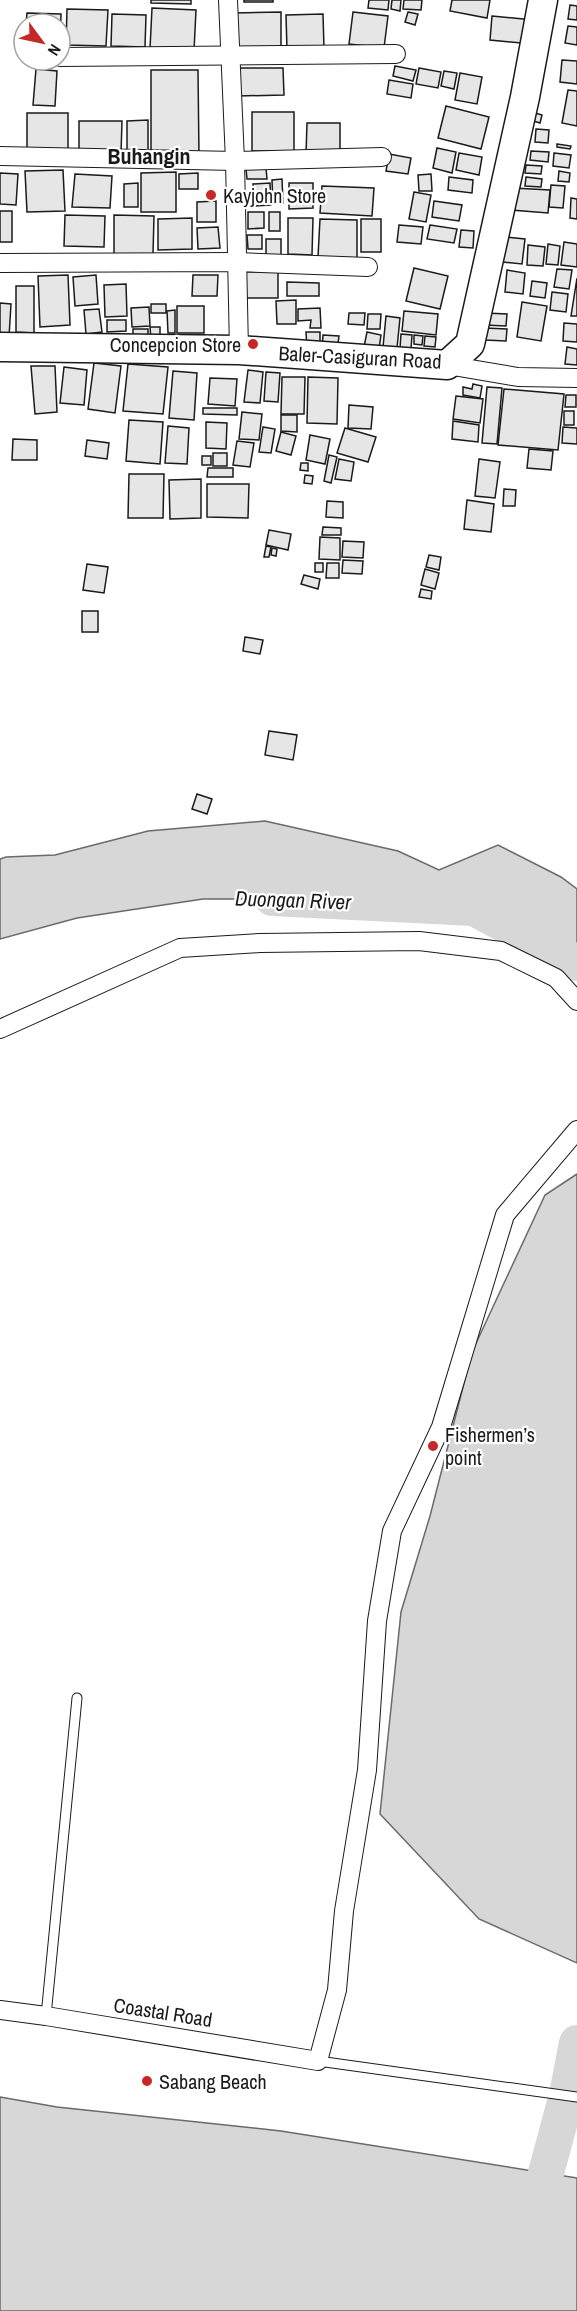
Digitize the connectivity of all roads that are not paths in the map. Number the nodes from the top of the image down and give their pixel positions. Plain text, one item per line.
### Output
1 (228, 0) edge
2 (543, 0) edge
3 (396, 54) dead end
4 (230, 56) junction
5 (72, 57) edge
6 (0, 156) edge
7 (382, 157) dead end
8 (235, 161) junction
9 (237, 262) junction
10 (0, 263) edge
11 (368, 267) dead end
12 (0, 347) edge
13 (239, 350) junction
14 (447, 365) junction
15 (577, 378) edge
16 (577, 1001) edge
17 (0, 1029) edge
18 (577, 1130) edge
19 (77, 1698) dead end
20 (0, 2010) edge
21 (46, 2016) junction
22 (318, 2061) junction
23 (577, 2097) edge

1 - 4 street
2 - 14 main road, Baler-Casiguran Road
3 - 4 street
4 - 5 street
4 - 8 street
6 - 8 street
7 - 8 street
8 - 9 street
9 - 10 street
9 - 11 street
9 - 13 street
12 - 13 main road, Baler-Casiguran Road
13 - 14 main road, Baler-Casiguran Road
14 - 15 street
16 - 17 street
18 - 22 street
19 - 21 lane
20 - 21 street, Coastal Road
21 - 22 street, Coastal Road
22 - 23 lane

